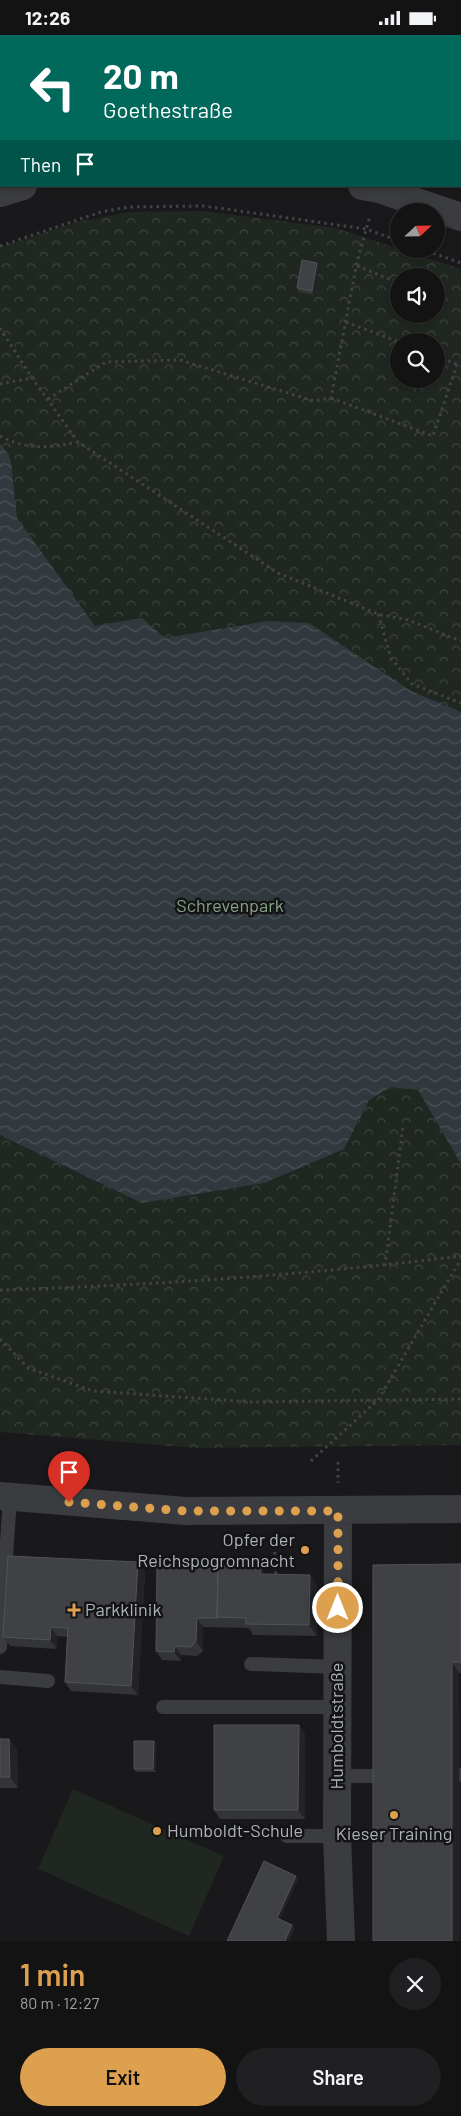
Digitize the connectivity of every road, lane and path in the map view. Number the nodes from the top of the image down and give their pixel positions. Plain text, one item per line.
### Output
1 (20, 187) edge
2 (368, 187) edge
3 (0, 193) edge
4 (425, 196) edge
5 (461, 217) edge
6 (366, 229) junction
7 (390, 238) edge
8 (0, 246) edge
9 (445, 257) edge
10 (461, 263) edge
11 (357, 266) junction
12 (390, 279) edge
13 (346, 322) junction
14 (0, 328) edge
15 (390, 339) edge
16 (445, 360) edge
17 (456, 364) junction
18 (461, 366) edge
19 (32, 378) junction
20 (0, 384) edge
21 (331, 398) junction
22 (48, 399) junction
23 (0, 436) edge
24 (78, 442) junction
25 (378, 614) junction
26 (461, 641) edge
27 (461, 703) edge
28 (403, 1127) dead end
29 (461, 1258) edge
30 (385, 1266) junction
31 (0, 1290) edge
32 (0, 1339) edge
33 (461, 1399) edge
34 (378, 1400) junction
35 (311, 1461) dead end
36 (5, 1497) edge
37 (461, 1509) edge
38 (273, 1511) junction
39 (338, 1511) junction
40 (276, 1585) edge
41 (0, 1647) edge
42 (250, 1664) dead end
43 (338, 1667) junction
44 (0, 1677) edge
45 (48, 1681) dead end
46 (163, 1707) dead end
47 (338, 1707) junction
48 (338, 1776) junction
49 (381, 1776) edge
50 (287, 1836) dead end
51 (337, 1836) junction
52 (341, 1941) edge

1 - 3 street
2 - 4 street
4 - 5 street
6 - 7 path
6 - 8 path
6 - 11 path
9 - 10 path
11 - 12 path
11 - 13 path
13 - 15 path
13 - 21 path
14 - 19 path
16 - 17 path
17 - 18 path
17 - 21 path
19 - 20 path
19 - 22 path
21 - 22 path
22 - 24 path
23 - 24 path
24 - 25 path
25 - 26 path
25 - 27 path
28 - 30 path
29 - 30 path
29 - 34 path
30 - 31 path
32 - 34 path
33 - 34 path
34 - 35 path
36 - 38 street
36 - 41 lane
37 - 39 street
38 - 39 street
38 - 40 path
39 - 43 street, Humboldtstraße
42 - 43 lane
43 - 47 street, Humboldtstraße
44 - 45 lane
46 - 47 lane
47 - 48 street, Humboldtstraße
48 - 49 lane
48 - 51 street, Humboldtstraße
50 - 51 lane
51 - 52 street, Humboldtstraße

